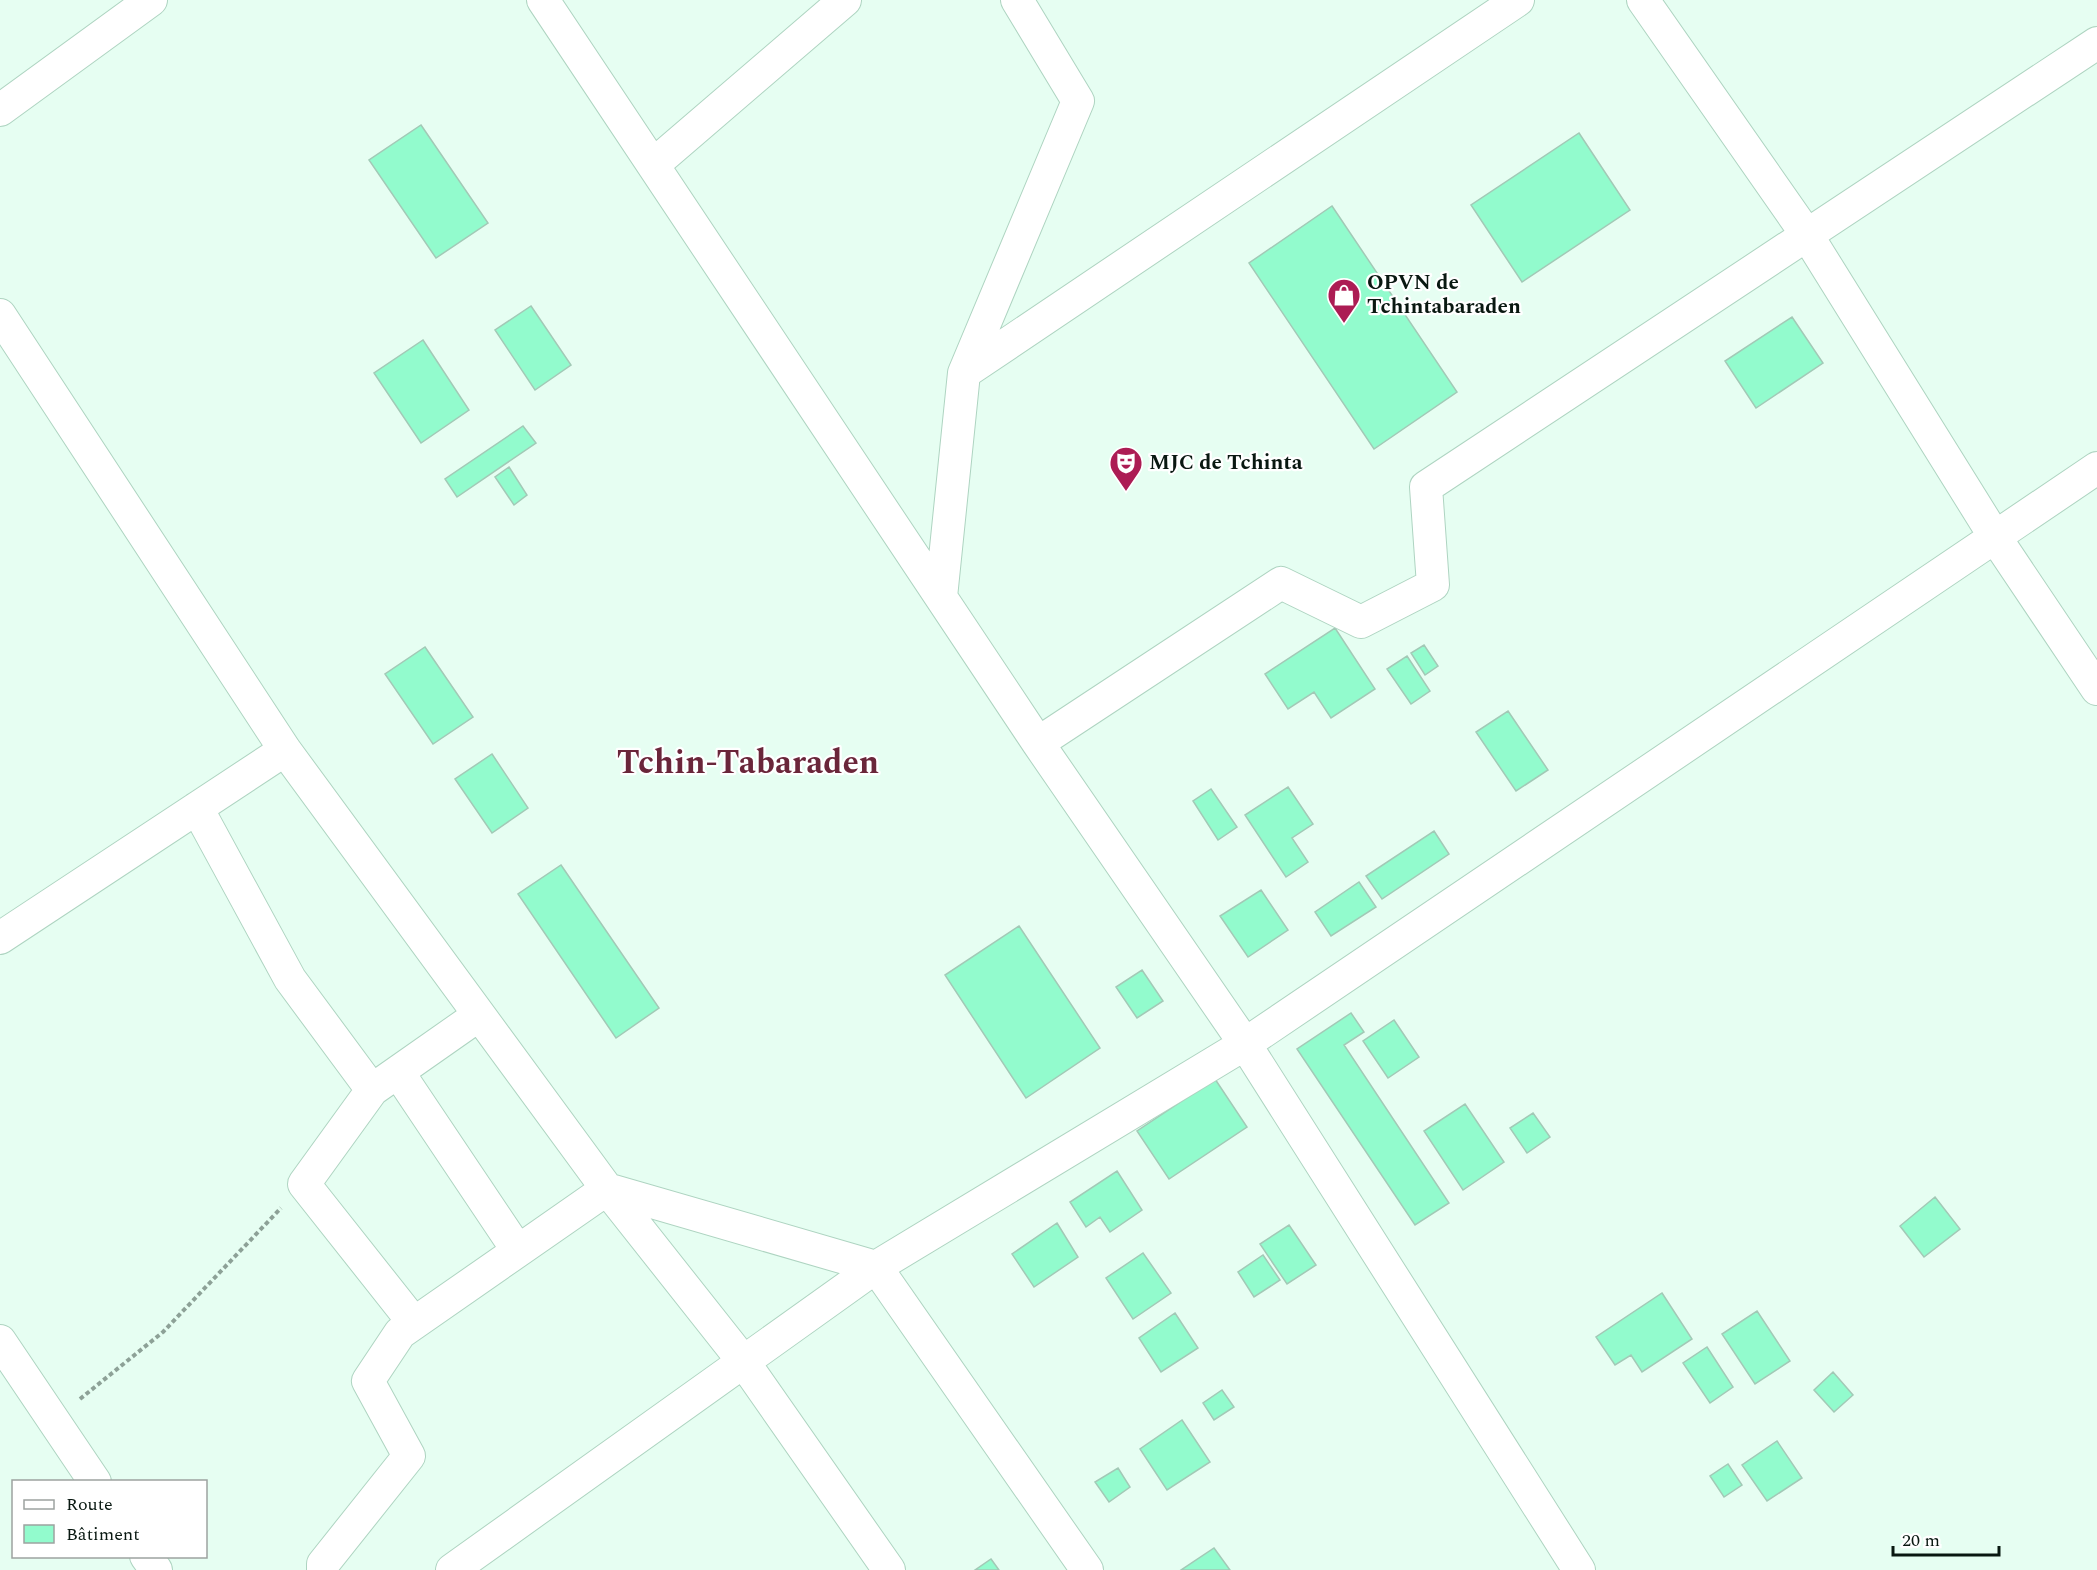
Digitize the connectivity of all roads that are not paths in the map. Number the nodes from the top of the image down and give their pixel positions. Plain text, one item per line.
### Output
1 (151, 0) edge
2 (543, 0) edge
3 (845, 0) edge
4 (1017, 0) edge
5 (1518, 0) edge
6 (1643, 0) edge
7 (2097, 43) edge
8 (0, 111) edge
9 (653, 165) junction
10 (1807, 235) junction
11 (0, 315) edge
12 (964, 373) junction
13 (2097, 468) edge
14 (1995, 537) junction
15 (941, 597) junction
16 (2097, 689) edge
17 (1038, 743) junction
18 (285, 750) junction
19 (197, 808) junction
20 (0, 938) edge
21 (479, 1015) junction
22 (1245, 1044) junction
23 (398, 1072) junction
24 (372, 1090) junction
25 (607, 1189) junction
26 (518, 1251) junction
27 (876, 1268) junction
28 (414, 1323) junction
29 (0, 1341) edge
30 (743, 1361) junction
31 (94, 1480) edge
32 (147, 1558) edge
33 (461, 1567) edge
34 (156, 1570) edge
35 (323, 1570) edge
36 (889, 1570) edge
37 (1087, 1570) edge
38 (1579, 1570) edge

1 - 8 street
2 - 9 street
3 - 9 street
4 - 12 street
5 - 12 street
6 - 10 street
7 - 10 street
9 - 15 street
10 - 14 street
10 - 17 street
11 - 18 street
12 - 15 street
13 - 14 street
14 - 16 street
14 - 22 street
15 - 17 street
17 - 22 street
18 - 19 street
18 - 21 street
19 - 20 street
19 - 24 street
21 - 23 street
21 - 25 street
22 - 27 street
22 - 38 street
23 - 24 street
23 - 26 street
24 - 28 street
25 - 26 street
25 - 27 street
25 - 30 street
26 - 28 street
27 - 30 street
27 - 37 street
28 - 35 street
29 - 31 street
30 - 33 street
30 - 36 street
32 - 34 street

